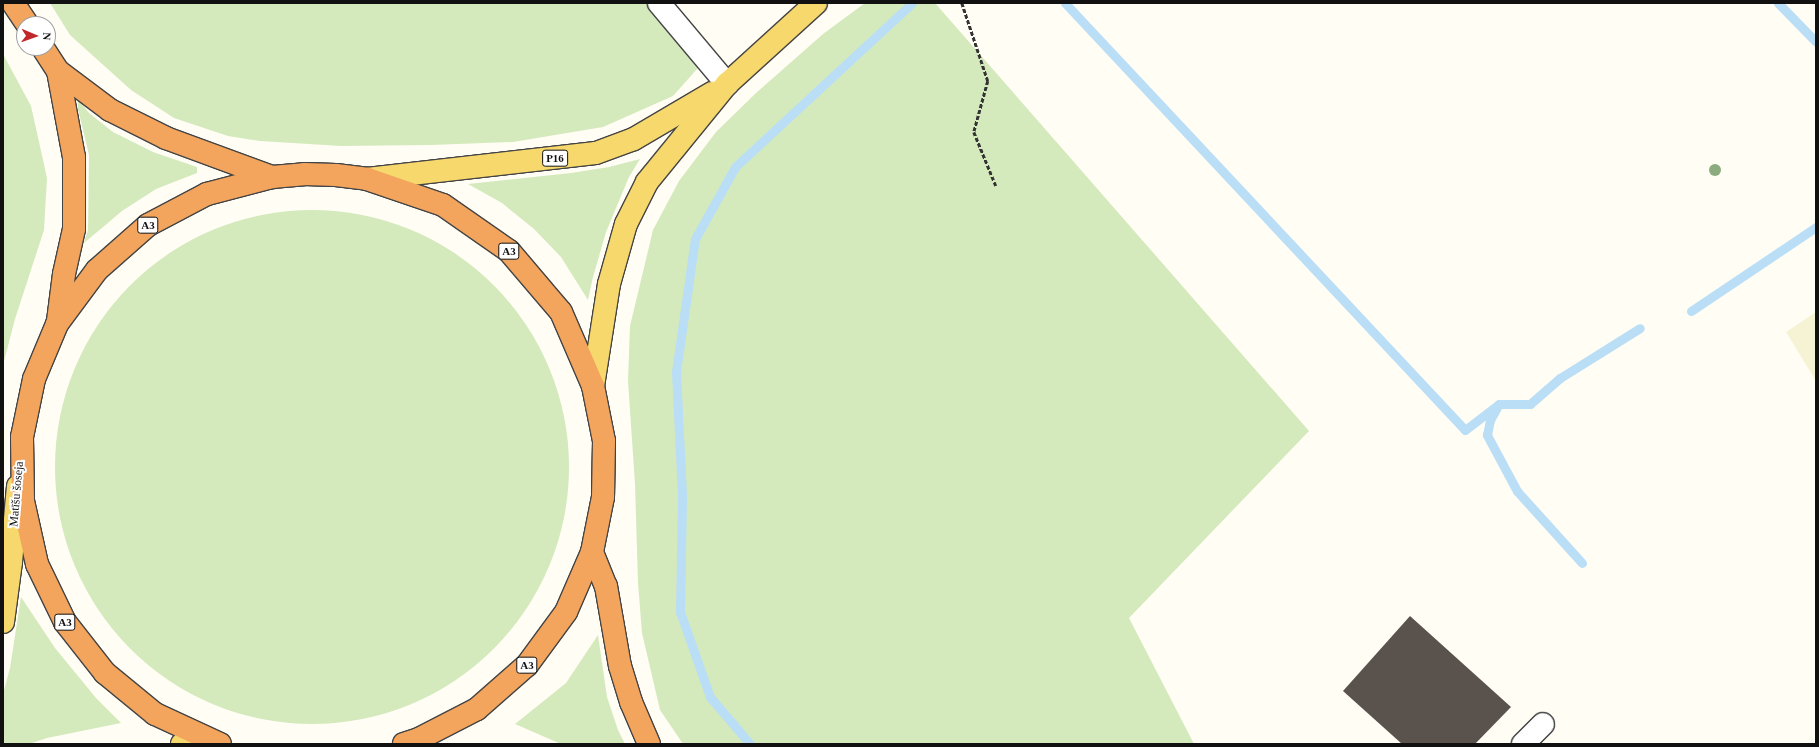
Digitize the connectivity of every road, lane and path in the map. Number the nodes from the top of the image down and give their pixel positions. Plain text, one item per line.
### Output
1 (13, 3) edge
2 (658, 3) edge
3 (816, 3) edge
4 (962, 3) edge
5 (22, 16) edge
6 (48, 56) edge
7 (58, 71) junction
8 (727, 84) junction
9 (272, 177) junction
10 (367, 179) junction
11 (996, 186) dead end
12 (58, 324) junction
13 (593, 386) junction
14 (22, 437) junction
15 (592, 552) junction
16 (3, 622) edge
17 (1543, 724) dead end
18 (411, 742) edge
19 (217, 743) edge
20 (182, 744) edge
21 (443, 744) edge
22 (649, 744) edge
23 (1524, 744) edge

1 - 5 highway
2 - 8 street
3 - 8 main road, P16
4 - 11 path
6 - 7 highway, A3
7 - 9 highway, A3
7 - 12 highway, A3
8 - 10 main road, P16
8 - 13 main road, P16
9 - 10 highway, A3
9 - 12 highway, A3
10 - 13 highway, A3
12 - 14 highway, A3
13 - 15 highway, A3
14 - 16 main road, Matīšu šoseja
14 - 19 highway, A3
15 - 18 highway, A3
15 - 22 highway
17 - 23 street
18 - 21 highway, A3
19 - 20 main road

